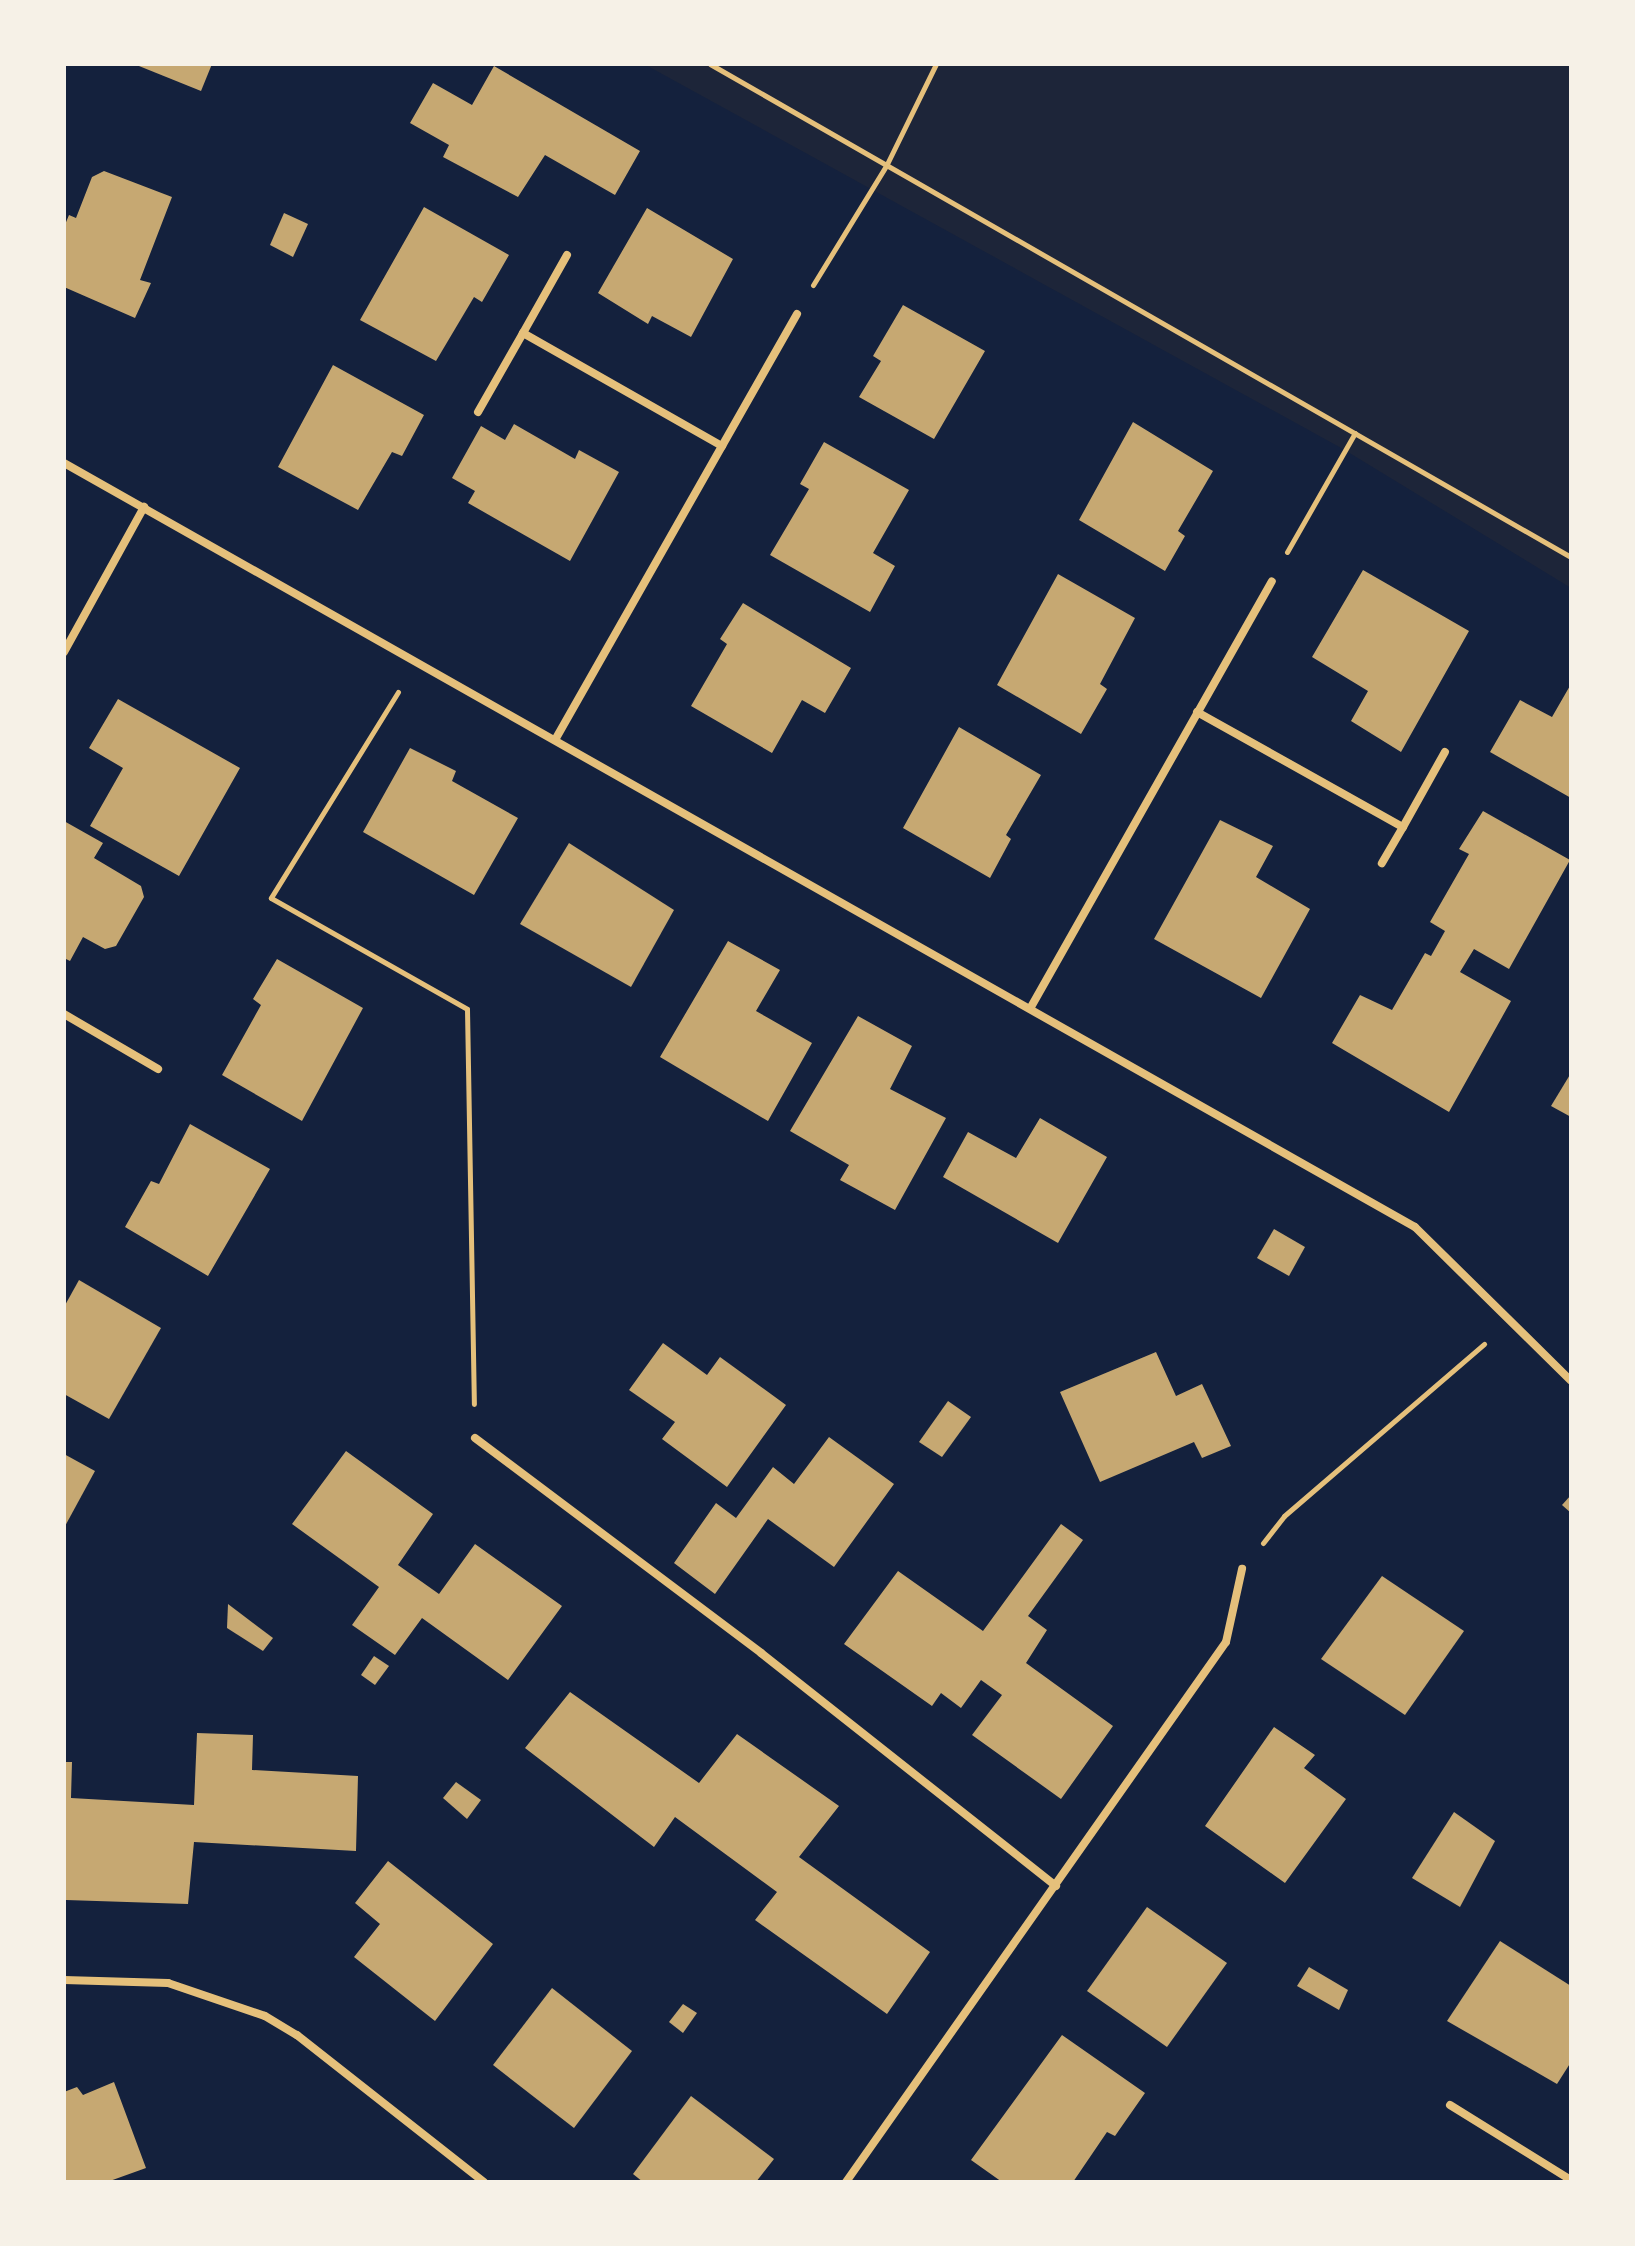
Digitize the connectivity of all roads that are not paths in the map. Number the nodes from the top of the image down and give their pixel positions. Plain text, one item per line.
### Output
1 (567, 255) dead end
2 (797, 314) road end
3 (523, 333) junction
4 (478, 412) dead end
5 (722, 446) junction
6 (64, 463) edge
7 (144, 507) junction
8 (1272, 581) road end
9 (64, 652) edge
10 (1197, 712) junction
11 (555, 740) junction
12 (1445, 752) dead end
13 (1403, 827) junction
14 (1382, 863) dead end
15 (1031, 1007) junction
16 (64, 1014) edge
17 (158, 1069) dead end
18 (1571, 1381) edge
19 (475, 1438) road end
20 (1242, 1569) road end
21 (1056, 1886) junction
22 (64, 1980) edge
23 (1450, 2105) dead end
24 (1571, 2180) edge
25 (484, 2182) edge
26 (846, 2182) edge

1 - 3 street
2 - 5 street
3 - 4 street
3 - 5 street
5 - 11 street
6 - 7 street
7 - 9 street
7 - 11 street
8 - 10 street
10 - 13 street
10 - 15 street
11 - 15 street
12 - 13 street
13 - 14 street
15 - 18 street
16 - 17 street
19 - 21 street
20 - 21 street
21 - 26 street
22 - 25 street
23 - 24 street

